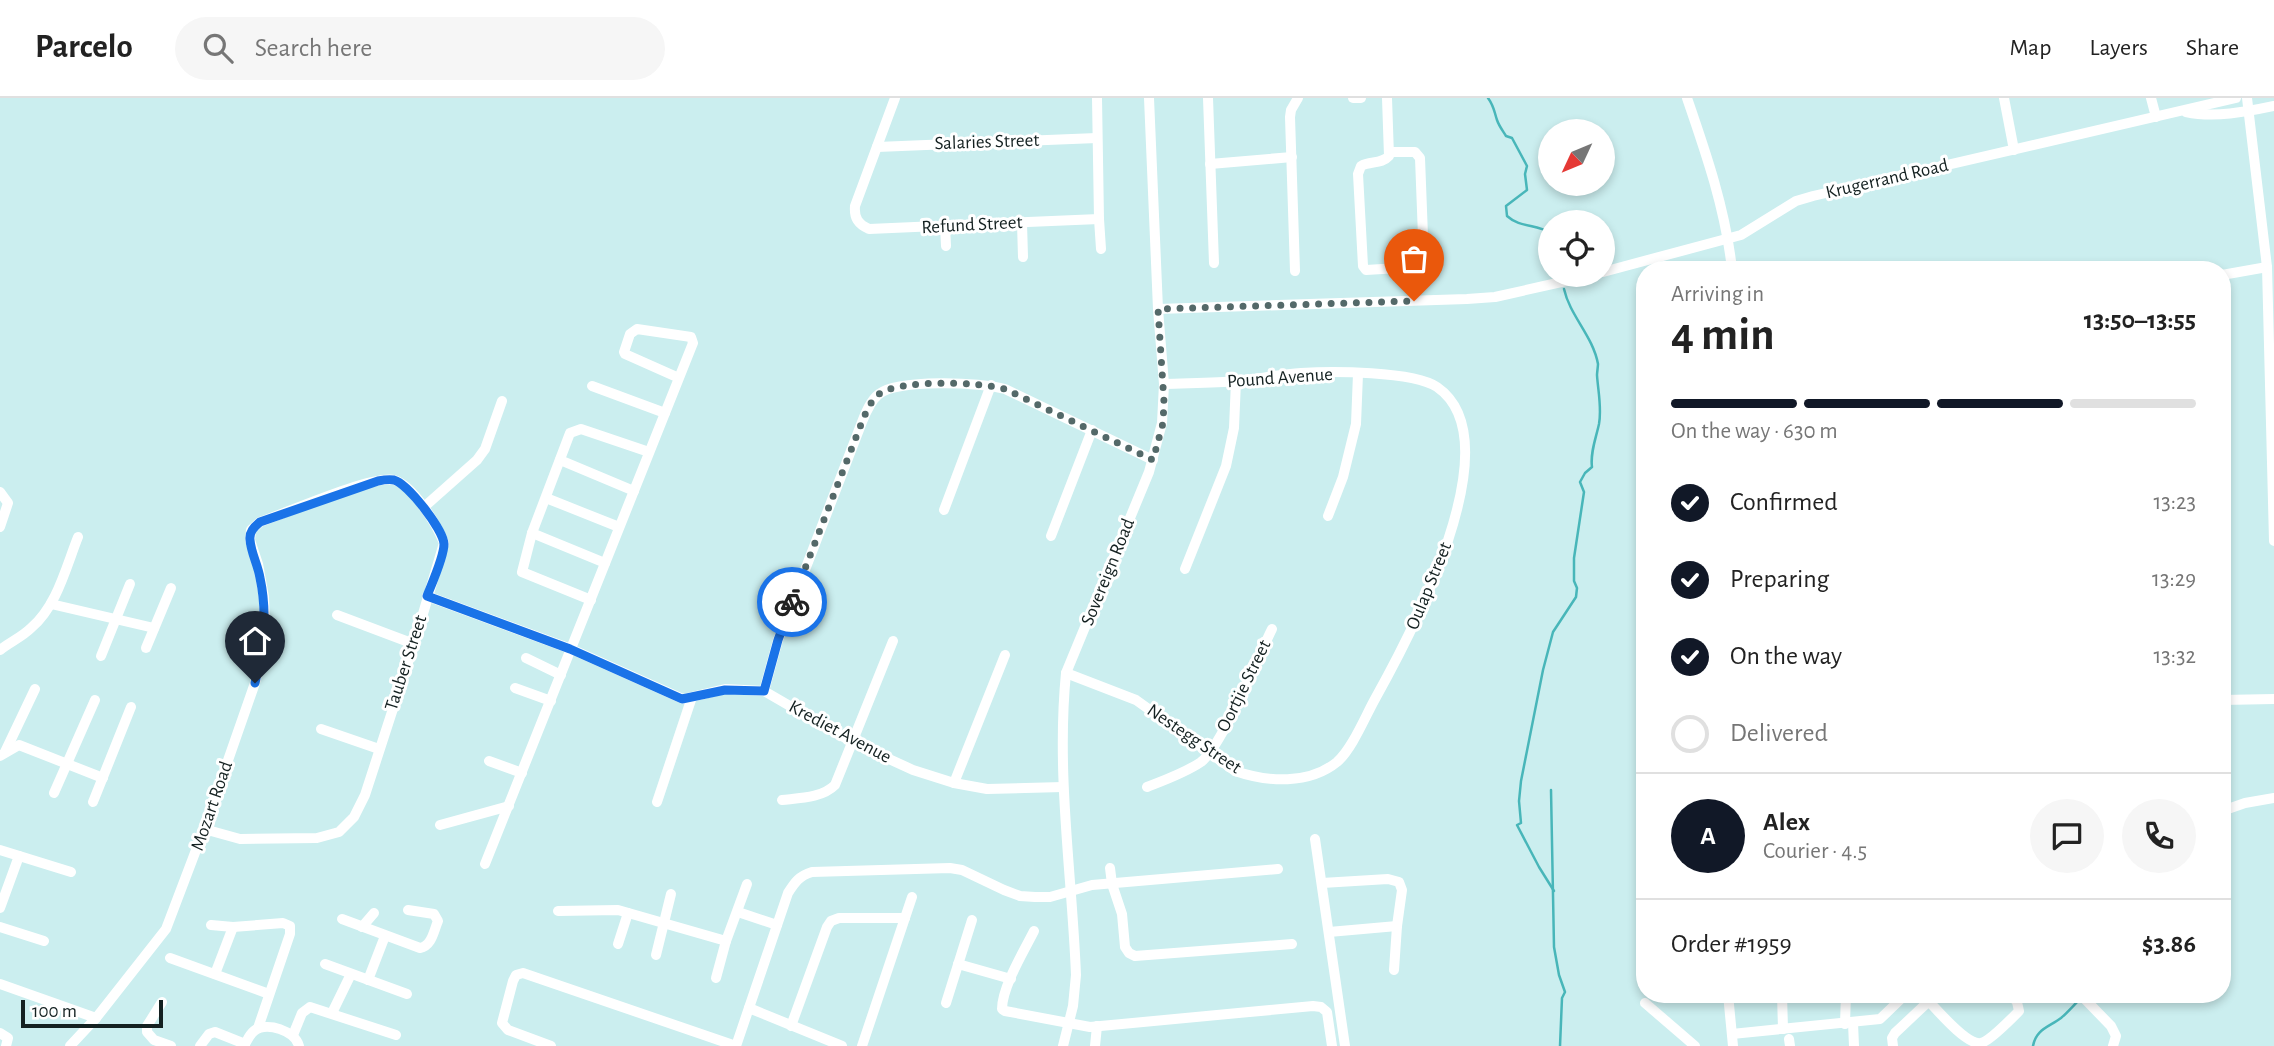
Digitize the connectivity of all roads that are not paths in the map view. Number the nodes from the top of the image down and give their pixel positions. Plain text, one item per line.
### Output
1 (895, 98) edge
2 (1097, 98) edge
3 (1149, 98) edge
4 (1208, 98) edge
5 (1298, 98) edge
6 (1353, 98) edge
7 (1361, 98) edge
8 (1387, 98) edge
9 (1687, 98) edge
10 (2004, 98) edge
11 (2151, 98) edge
12 (2236, 98) edge
13 (2247, 98) edge
14 (2274, 106) edge
15 (2182, 111) junction
16 (2249, 111) junction
17 (2156, 117) junction
18 (1097, 138) junction
19 (877, 147) junction
20 (2014, 150) junction
21 (1390, 152) junction
22 (1292, 157) junction
23 (1210, 164) junction
24 (1099, 219) junction
25 (1022, 223) junction
26 (945, 226) junction
27 (1727, 238) junction
28 (946, 246) dead end
29 (1101, 249) dead end
30 (1023, 257) dead end
31 (1643, 261) edge
32 (1731, 261) edge
33 (1214, 263) dead end
34 (1636, 263) edge
35 (2267, 267) junction
36 (1615, 269) edge
37 (1295, 271) dead end
38 (2231, 273) edge
39 (1541, 287) edge
40 (1158, 309) junction
41 (1358, 374) junction
42 (679, 378) junction
43 (1237, 381) junction
44 (1164, 384) junction
45 (991, 385) junction
46 (593, 386) dead end
47 (1437, 387) joint
48 (502, 401) dead end
49 (665, 413) junction
50 (1092, 430) junction
51 (649, 452) junction
52 (560, 460) junction
53 (1153, 460) junction
54 (634, 491) junction
55 (0, 492) edge
56 (546, 498) junction
57 (424, 507) junction
58 (944, 510) dead end
59 (1328, 516) dead end
60 (0, 527) edge
61 (620, 527) junction
62 (250, 533) joint
63 (532, 533) junction
64 (1051, 536) dead end
65 (79, 537) dead end
66 (2274, 541) edge
67 (605, 563) junction
68 (1185, 569) dead end
69 (130, 584) dead end
70 (171, 588) dead end
71 (427, 596) junction
72 (591, 600) junction
73 (51, 604) junction
74 (337, 615) dead end
75 (115, 618) junction
76 (154, 628) junction
77 (1272, 629) dead end
78 (892, 641) dead end
79 (414, 645) junction
80 (146, 648) dead end
81 (570, 649) junction
82 (0, 650) edge
83 (1005, 655) dead end
84 (101, 656) dead end
85 (526, 658) dead end
86 (1066, 673) junction
87 (561, 675) junction
88 (515, 688) dead end
89 (35, 689) dead end
90 (764, 691) junction
91 (692, 698) junction
92 (2274, 699) edge
93 (95, 700) dead end
94 (551, 701) junction
95 (2231, 701) edge
96 (131, 708) dead end
97 (321, 729) dead end
98 (852, 742) junction
99 (379, 749) junction
100 (1210, 753) junction
101 (2, 754) edge
102 (489, 761) dead end
103 (67, 765) junction
104 (1325, 769) joint
105 (522, 773) junction
106 (103, 778) junction
107 (954, 783) junction
108 (1063, 787) junction
109 (1147, 787) dead end
110 (54, 793) dead end
111 (2274, 798) edge
112 (782, 800) dead end
113 (93, 802) dead end
114 (657, 803) dead end
115 (509, 807) junction
116 (2231, 808) edge
117 (440, 825) dead end
118 (204, 829) junction
119 (1315, 839) dead end
120 (0, 850) edge
121 (19, 856) junction
122 (485, 864) dead end
123 (1110, 868) dead end
124 (1278, 869) dead end
125 (71, 872) dead end
126 (1321, 883) junction
127 (747, 884) dead end
128 (1112, 884) junction
129 (1070, 892) junction
130 (671, 894) dead end
131 (912, 897) dead end
132 (0, 908) edge
133 (408, 910) dead end
134 (558, 911) dead end
135 (738, 912) junction
136 (374, 913) dead end
137 (628, 913) junction
138 (905, 918) junction
139 (342, 919) dead end
140 (972, 920) dead end
141 (664, 922) junction
142 (211, 925) dead end
143 (777, 925) junction
144 (1397, 926) junction
145 (0, 927) edge
146 (233, 927) junction
147 (362, 927) junction
148 (1034, 931) dead end
149 (1329, 932) junction
150 (384, 936) junction
151 (726, 941) junction
152 (44, 942) dead end
153 (618, 944) dead end
154 (1292, 944) dead end
155 (656, 955) dead end
156 (170, 958) dead end
157 (325, 964) dead end
158 (958, 964) junction
159 (1394, 970) dead end
160 (215, 974) junction
161 (351, 974) junction
162 (716, 978) dead end
163 (1011, 979) junction
164 (368, 980) junction
165 (0, 984) edge
166 (269, 994) junction
167 (407, 994) dead end
168 (162, 1002) dead end
169 (946, 1003) dead end
170 (1646, 1003) dead end
171 (1729, 1003) edge
172 (1782, 1003) edge
173 (1847, 1003) edge
174 (1897, 1003) edge
175 (1921, 1003) edge
176 (1932, 1003) edge
177 (2018, 1003) edge
178 (2089, 1003) edge
179 (749, 1008) junction
180 (332, 1013) junction
181 (96, 1018) junction
182 (1068, 1024) junction
183 (1849, 1024) junction
184 (791, 1026) junction
185 (1097, 1026) junction
186 (258, 1028) junction
187 (1783, 1029) junction
188 (0, 1033) edge
189 (1732, 1034) junction
190 (293, 1035) junction
191 (396, 1035) dead end
192 (244, 1045) edge
193 (6, 1046) edge
194 (70, 1046) edge
195 (171, 1046) edge
196 (200, 1046) edge
197 (299, 1046) edge
198 (551, 1046) edge
199 (736, 1046) edge
200 (842, 1046) edge
201 (862, 1046) edge
202 (1063, 1046) edge
203 (1095, 1046) edge
204 (1332, 1046) edge
205 (1345, 1046) edge
206 (1695, 1046) edge
207 (1733, 1046) edge
208 (1854, 1046) edge
209 (1894, 1046) edge
210 (2113, 1046) edge

1 - 19 street, Refund Street
2 - 18 street
3 - 40 street, Sovereign Road
4 - 23 street
5 - 22 street
6 - 7 street
8 - 21 street
9 - 27 street
10 - 20 street
11 - 17 street
12 - 15 street, Krugerrand Road
13 - 16 street
14 - 16 street, Krugerrand Road
15 - 16 street, Krugerrand Road
15 - 17 street, Krugerrand Road
16 - 35 street
17 - 20 street, Krugerrand Road
18 - 19 street, Salaries Street
18 - 24 street
19 - 26 street, Refund Street
20 - 27 street, Krugerrand Road
21 - 21 street
22 - 23 street
22 - 37 street
23 - 33 street
24 - 25 street, Refund Street
24 - 29 street
25 - 26 street, Refund Street
25 - 30 street
26 - 28 street
27 - 31 street, Krugerrand Road
27 - 32 street
34 - 36 street, Krugerrand Road
35 - 38 street
35 - 66 street
39 - 40 street
40 - 44 street, Sovereign Road
41 - 43 street, Pound Avenue
41 - 47 street, Pound Avenue
41 - 59 street
42 - 42 street
42 - 49 street
43 - 44 street, Pound Avenue
43 - 68 street
44 - 53 street, Sovereign Road
45 - 50 street
45 - 58 street
45 - 90 street
46 - 49 street
47 - 104 street, Oulap Street
48 - 57 street
49 - 51 street
50 - 53 street
50 - 64 street
51 - 52 street
51 - 54 street
52 - 54 street
52 - 56 street
53 - 86 street, Sovereign Road
54 - 61 street
55 - 60 street
56 - 61 street
56 - 63 street
57 - 62 street, Tauber Street
57 - 71 street, Tauber Street
61 - 67 street
62 - 118 street, Mozart Road
63 - 67 street
63 - 72 street
65 - 73 street
67 - 72 street
69 - 75 street
70 - 76 street
71 - 79 street, Tauber Street
71 - 81 street, Krediet Avenue
72 - 81 street
73 - 75 street
73 - 82 street
74 - 79 street
75 - 76 street
75 - 84 street
76 - 80 street
77 - 100 street, Oortjie Street
78 - 98 street
79 - 99 street, Tauber Street
81 - 87 street
81 - 91 street, Krediet Avenue
83 - 107 street
85 - 87 street
86 - 100 street, Nestegg Street
86 - 108 street, Sovereign Road
87 - 94 street
88 - 94 street
89 - 101 street
90 - 91 street, Krediet Avenue
90 - 98 street, Krediet Avenue
91 - 114 street
92 - 95 street
93 - 103 street
94 - 105 street
96 - 106 street
97 - 99 street
98 - 107 street, Krediet Avenue
98 - 112 street
99 - 118 street, Tauber Street
100 - 104 street, Nestegg Street
100 - 109 street, Oortjie Street
101 - 103 street
102 - 105 street
103 - 106 street
103 - 110 street
105 - 115 street
106 - 113 street
107 - 108 street, Krediet Avenue
108 - 129 street, Sovereign Road
111 - 116 street
115 - 117 street
115 - 122 street
118 - 181 street, Mozart Road
119 - 126 street
120 - 121 street
121 - 125 street
121 - 132 street
123 - 128 street
124 - 128 street
126 - 144 street
126 - 149 street
127 - 135 street
128 - 129 street
128 - 154 street
129 - 143 street
129 - 182 street, Sovereign Road
130 - 141 street
131 - 138 street
133 - 150 street
134 - 137 street
135 - 143 street
135 - 151 street
136 - 147 street
137 - 141 street
137 - 153 street
138 - 184 street
138 - 201 street
139 - 147 street
140 - 158 street
141 - 151 street
141 - 155 street
142 - 146 street
143 - 179 street
144 - 149 street
144 - 159 street
145 - 152 street
146 - 160 street
146 - 166 street
147 - 150 street
148 - 163 street
149 - 205 street
150 - 164 street
151 - 162 street
156 - 160 street
157 - 161 street
158 - 163 street
158 - 169 street
160 - 166 street
161 - 164 street
161 - 180 street
163 - 182 street
164 - 167 street
165 - 181 street
166 - 186 street
168 - 195 street
170 - 206 street
171 - 189 street
172 - 187 street
173 - 183 street
174 - 183 street
175 - 209 street
176 - 177 street
178 - 210 street
179 - 184 street
179 - 199 street
180 - 190 street
180 - 191 street
181 - 194 street, Mozart Road
182 - 185 street
182 - 202 street, Sovereign Road
183 - 187 street
183 - 208 street
184 - 200 street
185 - 203 street
185 - 204 street
186 - 190 street
186 - 192 street
187 - 189 street
188 - 193 street
189 - 207 street
190 - 197 street
192 - 196 street
198 - 199 street

